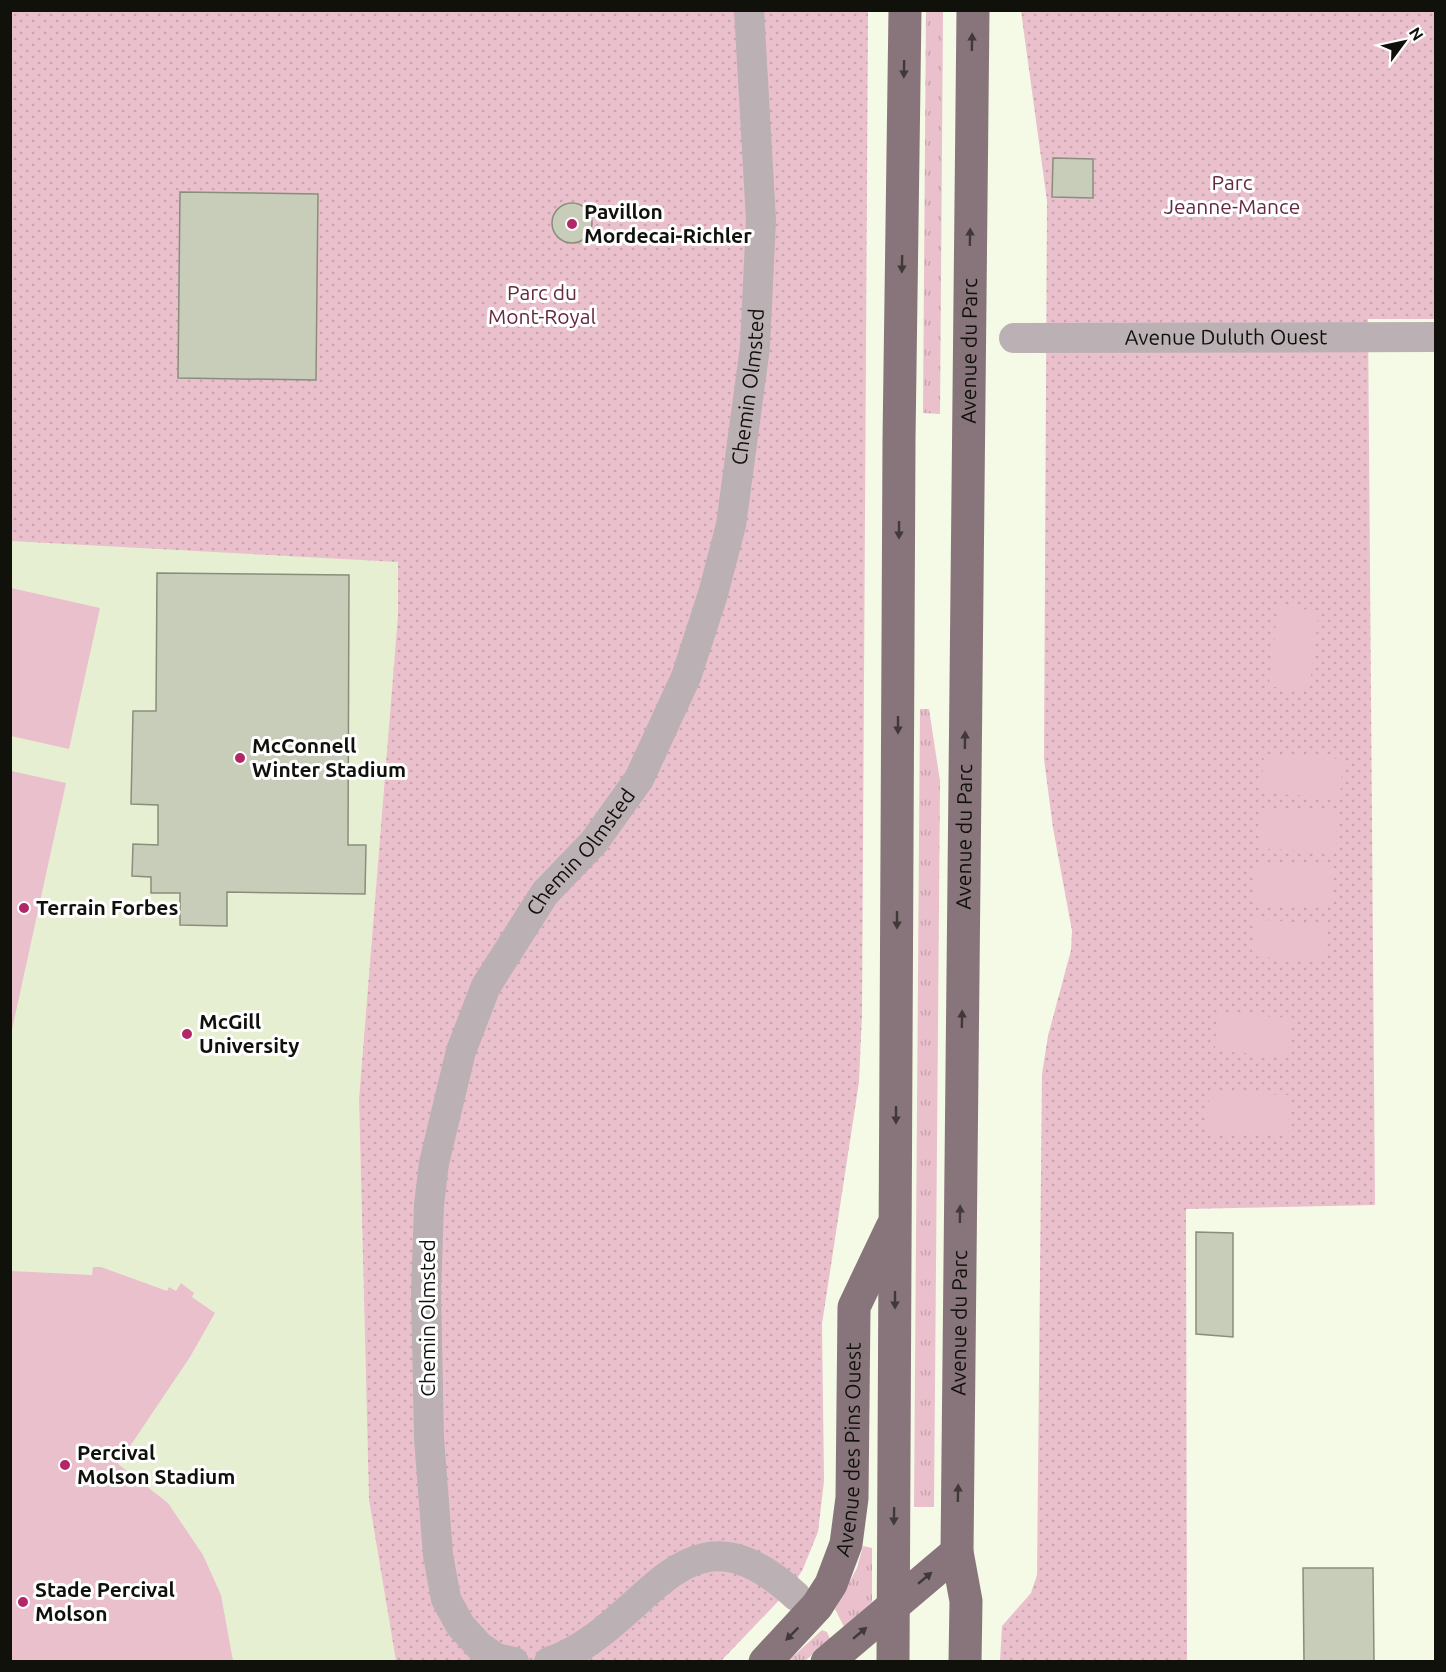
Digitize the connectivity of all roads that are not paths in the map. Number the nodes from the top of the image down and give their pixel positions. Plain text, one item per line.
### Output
1 (748, 10) edge
2 (905, 10) edge
3 (973, 10) edge
4 (1436, 337) edge
5 (1014, 338) dead end
6 (896, 1220) junction
7 (957, 1552) junction
8 (796, 1596) dead end
9 (893, 1605) junction
10 (514, 1662) edge
11 (549, 1662) edge
12 (765, 1662) edge
13 (826, 1662) edge
14 (892, 1662) edge
15 (965, 1662) edge

1 - 10 street, Chemin Olmsted
2 -> 6 main road
7 -> 3 main road, Avenue du Parc
4 - 5 street, Avenue Duluth Ouest
6 -> 9 main road
6 -> 12 main road, Avenue des Pins Ouest
9 -> 7 main road
7 - 15 main road, Avenue du Parc
8 - 11 street
13 -> 9 main road
9 - 14 main road

